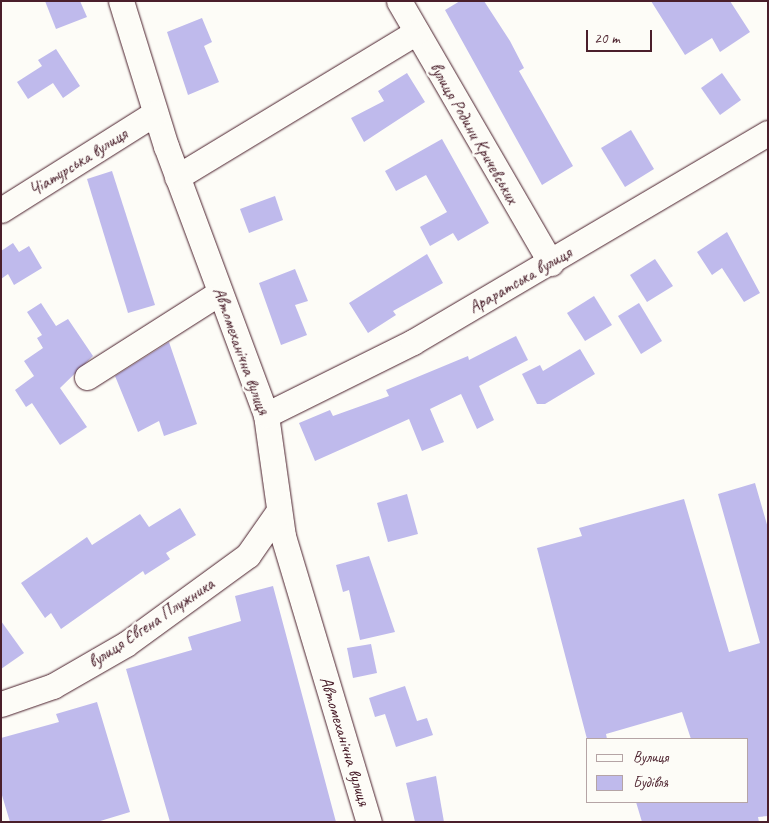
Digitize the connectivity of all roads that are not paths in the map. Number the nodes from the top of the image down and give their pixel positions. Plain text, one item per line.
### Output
1 (121, 1) edge
2 (399, 1) edge
3 (416, 32) junction
4 (155, 113) junction
5 (768, 133) edge
6 (177, 177) junction
7 (1, 210) edge
8 (551, 263) junction
9 (219, 294) junction
10 (87, 377) dead end
11 (266, 415) junction
12 (278, 512) junction
13 (1, 704) edge
14 (369, 822) edge

1 - 4 street, Автомеханічна вулиця
2 - 3 street, вулиця Родини Кричевських
3 - 6 street
3 - 8 street, вулиця Родини Кричевських
4 - 6 street, Автомеханічна вулиця
4 - 7 street, Чіатурська вулиця
5 - 8 street, Араратська вулиця
6 - 9 street, Автомеханічна вулиця
8 - 11 street, Араратська вулиця
9 - 10 street
9 - 11 street, Автомеханічна вулиця
11 - 12 street, Автомеханічна вулиця
12 - 13 street, вулиця Євгена Плужника
12 - 14 street, Автомеханічна вулиця

